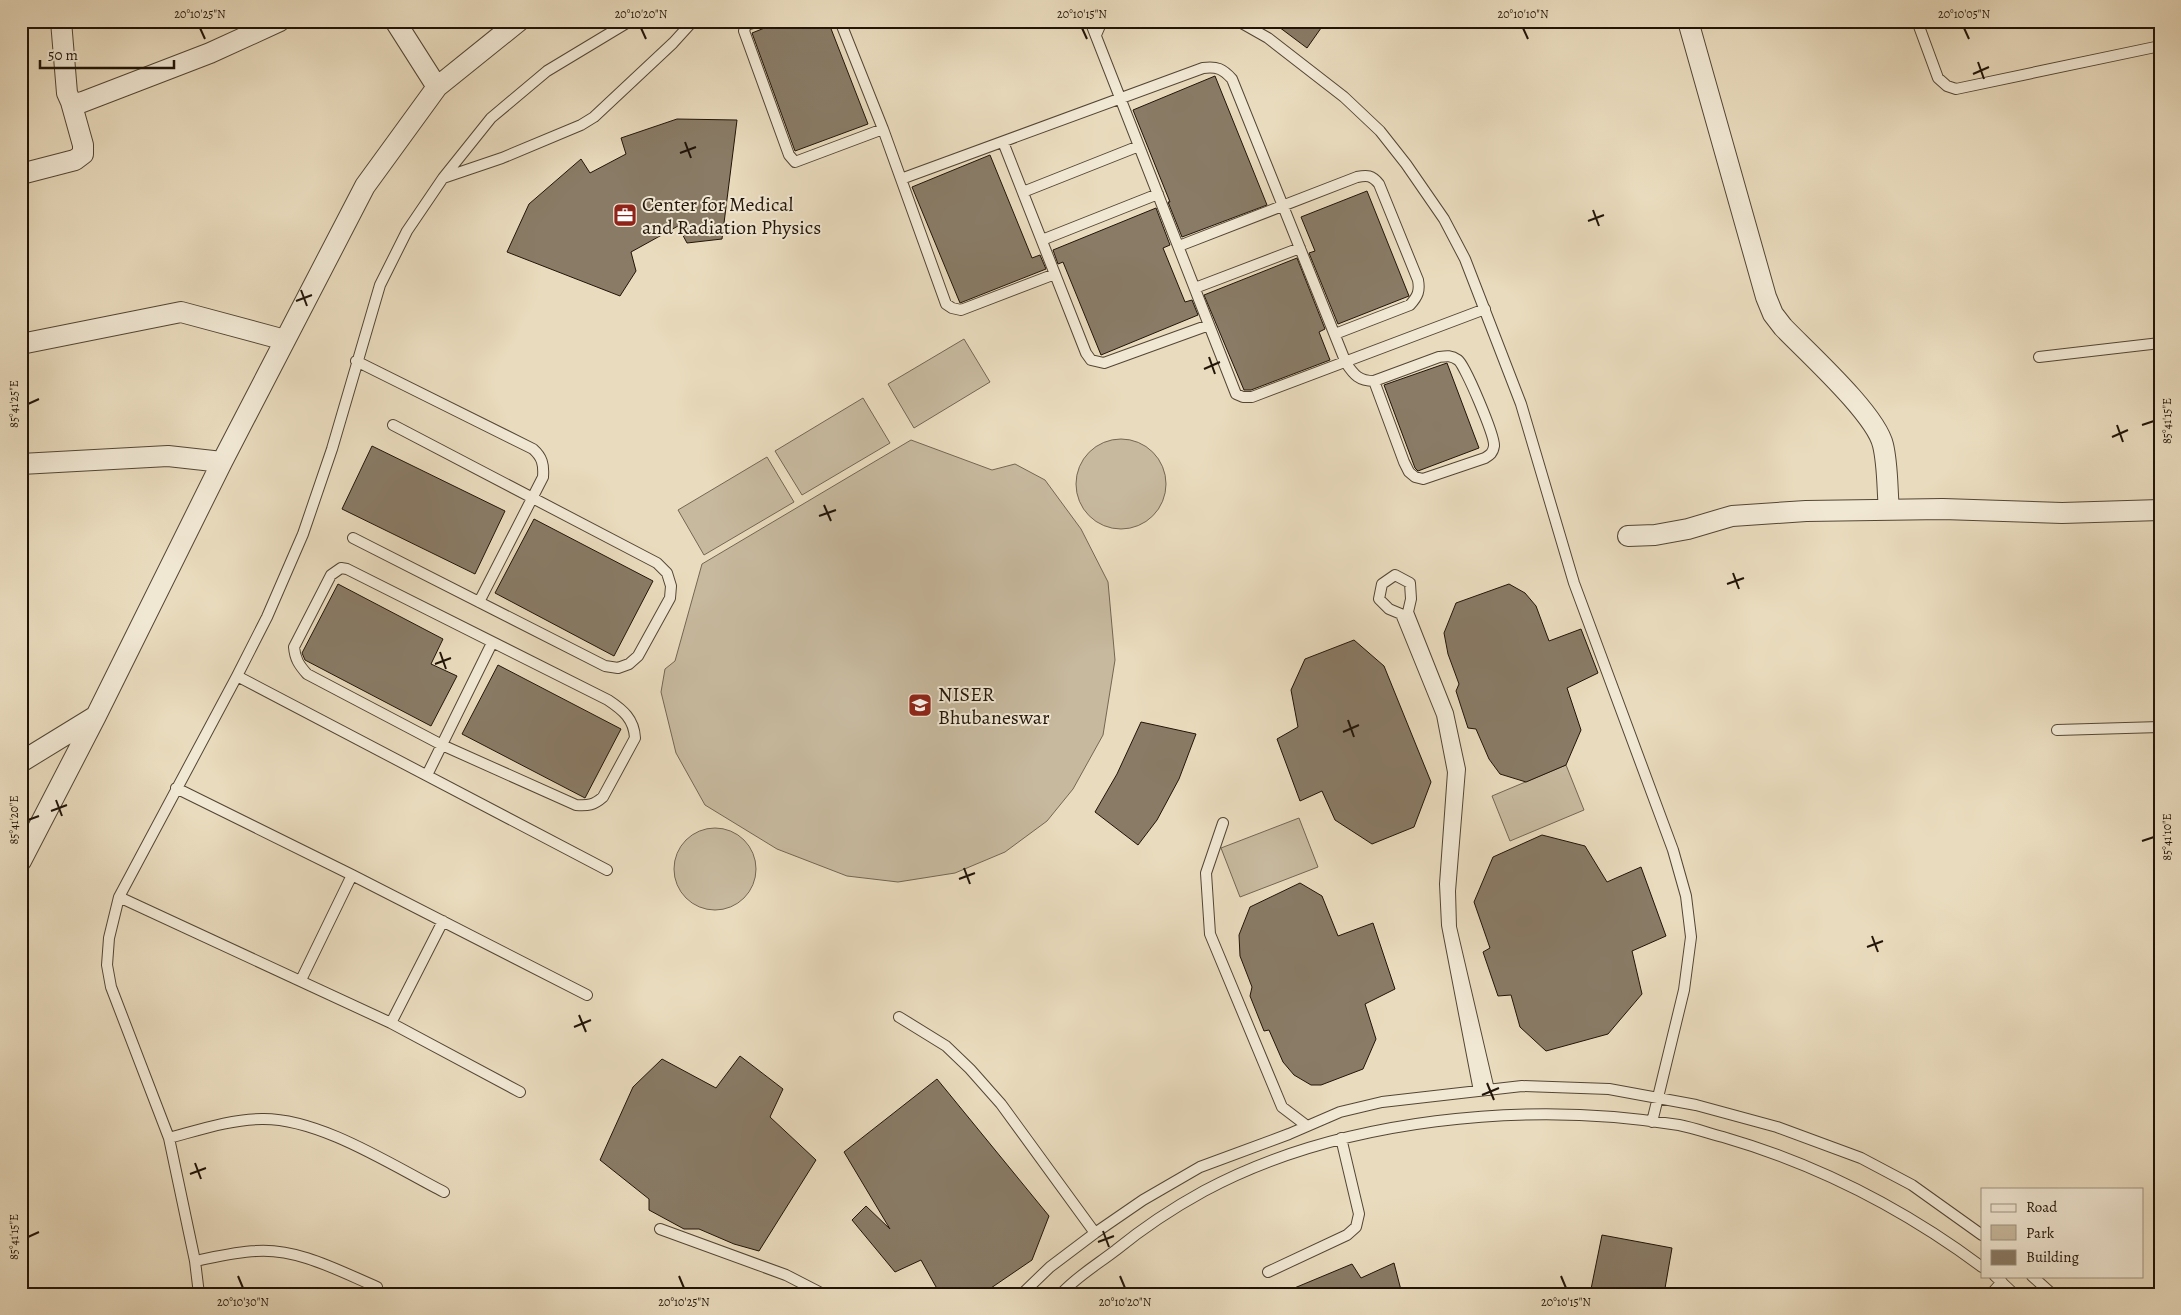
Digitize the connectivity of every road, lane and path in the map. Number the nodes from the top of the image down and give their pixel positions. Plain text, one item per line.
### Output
1 (61, 21) edge
2 (280, 21) edge
3 (395, 21) edge
4 (519, 21) edge
5 (630, 21) edge
6 (692, 21) edge
7 (760, 21) edge
8 (840, 21) edge
9 (1090, 21) edge
10 (1102, 21) edge
11 (1238, 21) edge
12 (1688, 21) edge
13 (1916, 21) edge
14 (1096, 35) junction
15 (2160, 46) edge
16 (437, 87) junction
17 (1120, 97) junction
18 (71, 102) junction
19 (883, 129) junction
20 (1003, 142) junction
21 (1139, 146) junction
22 (21, 174) edge
23 (443, 178) junction
24 (901, 179) junction
25 (1023, 192) junction
26 (1158, 194) junction
27 (1284, 205) junction
28 (1042, 240) junction
29 (1179, 246) junction
30 (1300, 248) junction
31 (1055, 274) junction
32 (1195, 288) junction
33 (1485, 309) junction
34 (1209, 325) junction
35 (1335, 334) junction
36 (286, 340) junction
37 (2160, 343) edge
38 (21, 344) edge
39 (2039, 357) dead end
40 (356, 362) junction
41 (1346, 363) junction
42 (1374, 380) junction
43 (393, 425) dead end
44 (222, 462) junction
45 (21, 464) edge
46 (532, 498) junction
47 (1889, 510) junction
48 (2160, 510) edge
49 (1628, 536) dead end
50 (353, 538) dead end
51 (479, 602) junction
52 (492, 643) junction
53 (237, 676) junction
54 (96, 716) junction
55 (2160, 727) edge
56 (2057, 730) dead end
57 (442, 745) junction
58 (21, 762) edge
59 (427, 775) junction
60 (176, 788) junction
61 (1223, 823) dead end
62 (21, 861) edge
63 (607, 870) dead end
64 (352, 875) junction
65 (118, 896) junction
66 (444, 921) junction
67 (301, 980) junction
68 (587, 995) dead end
69 (899, 1017) dead end
70 (391, 1023) junction
71 (1484, 1091) junction
72 (520, 1092) dead end
73 (1657, 1098) junction
74 (1652, 1122) junction
75 (1307, 1126) junction
76 (168, 1138) junction
77 (1341, 1138) junction
78 (444, 1192) dead end
79 (660, 1230) dead end
80 (1094, 1233) junction
81 (1981, 1234) edge
82 (194, 1261) junction
83 (1981, 1266) edge
84 (1268, 1272) dead end
85 (2034, 1278) edge
86 (1998, 1279) edge
87 (376, 1287) dead end
88 (1064, 1293) edge
89 (200, 1294) edge
90 (823, 1294) edge
91 (1022, 1294) edge
92 (1991, 1294) edge
93 (2014, 1294) edge
94 (2052, 1294) edge

1 - 18 street
2 - 18 street
3 - 16 street
4 - 16 street
5 - 23 lane
6 - 23 lane
7 - 19 lane
8 - 19 lane
9 - 14 lane
10 - 14 lane
11 - 33 lane
12 - 47 street
13 - 15 lane
14 - 17 lane
16 - 36 street
17 - 20 lane
17 - 21 lane
17 - 27 lane
18 - 22 street
19 - 24 lane
20 - 24 lane
20 - 25 lane
21 - 25 lane
21 - 26 lane
23 - 40 lane
24 - 31 lane
25 - 28 lane
26 - 28 lane
26 - 29 lane
27 - 29 lane
27 - 30 lane
27 - 35 lane
28 - 31 lane
29 - 32 lane
30 - 32 lane
30 - 35 lane
31 - 34 lane
32 - 34 lane
33 - 41 lane
33 - 73 lane
34 - 41 lane
35 - 41 lane
36 - 38 street
36 - 44 street
37 - 39 lane
40 - 46 lane
40 - 53 lane
41 - 42 lane
42 - 42 lane
43 - 46 lane
44 - 45 street
44 - 54 street
46 - 51 lane
46 - 51 lane
47 - 48 street
47 - 49 street
50 - 51 lane
52 - 57 lane
52 - 57 lane
52 - 57 lane
53 - 59 lane
53 - 60 lane
54 - 58 street
54 - 62 street
55 - 56 lane
57 - 59 lane
59 - 63 lane
60 - 64 lane
60 - 65 lane
61 - 75 lane
64 - 66 lane
64 - 67 lane
65 - 67 lane
65 - 76 lane
66 - 68 lane
66 - 70 lane
67 - 70 lane
69 - 80 lane
70 - 72 lane
71 - 71 lane
71 - 73 lane
71 - 75 lane
73 - 74 lane
73 - 81 lane
74 - 77 lane
74 - 83 lane
75 - 80 lane
76 - 78 lane
76 - 82 lane
77 - 84 lane
77 - 88 lane
79 - 90 lane
80 - 91 lane
82 - 87 lane
82 - 89 lane
85 - 94 lane
86 - 92 lane
86 - 93 lane

